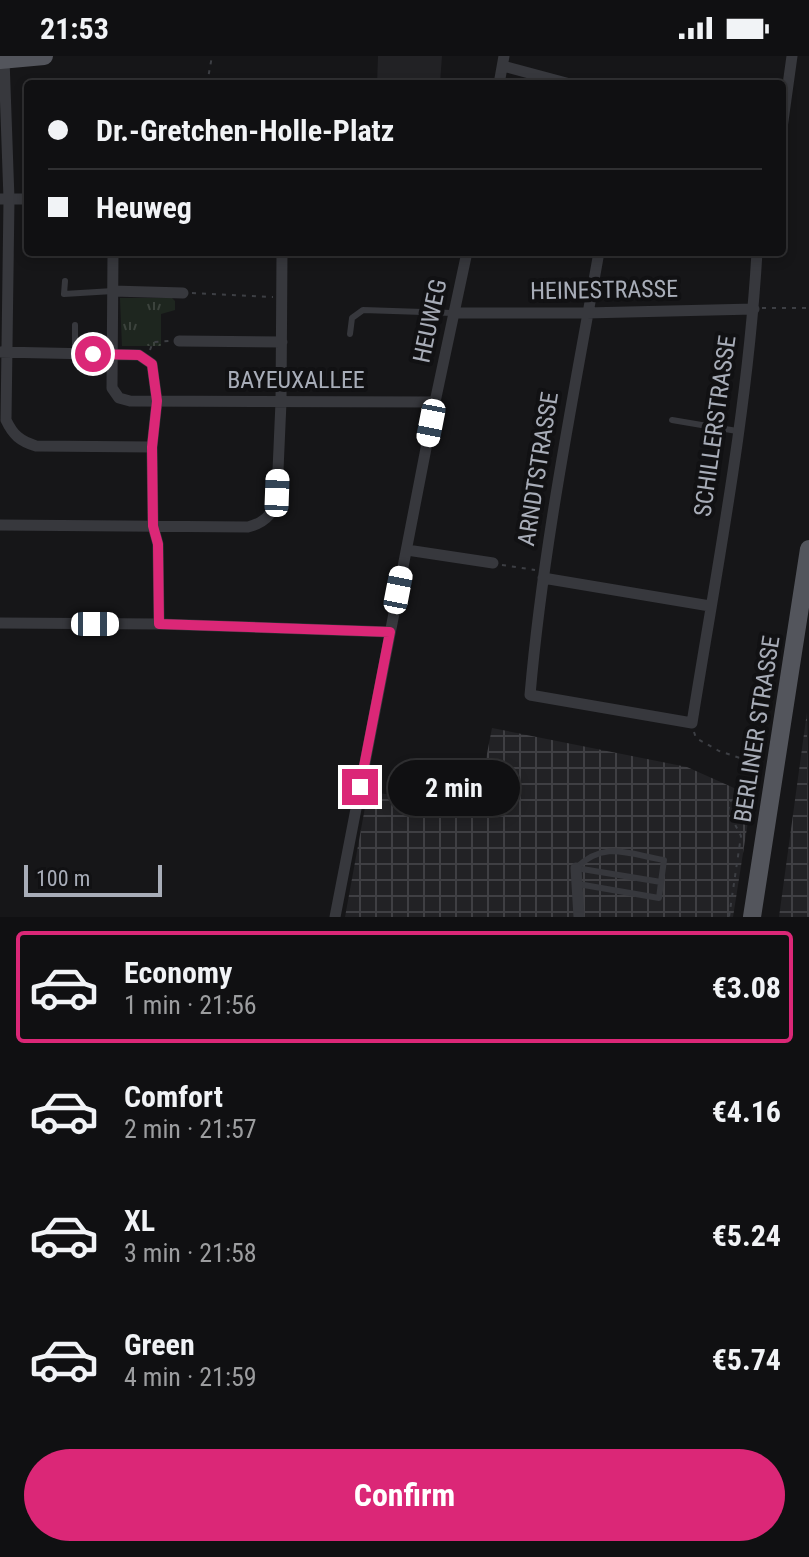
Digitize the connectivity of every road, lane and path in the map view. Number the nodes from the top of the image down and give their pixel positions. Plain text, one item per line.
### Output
1 (44, 56) edge
2 (212, 56) edge
3 (792, 56) edge
4 (2, 60) edge
5 (504, 61) edge
6 (208, 80) edge
7 (559, 80) edge
8 (786, 99) edge
9 (4, 199) edge
10 (113, 256) edge
11 (282, 256) edge
12 (466, 256) edge
13 (598, 256) edge
14 (757, 256) edge
15 (65, 281) dead end
16 (113, 291) junction
17 (183, 293) joint
18 (282, 297) junction
19 (809, 308) edge
20 (754, 309) junction
21 (454, 313) junction
22 (586, 313) junction
23 (75, 325) dead end
24 (350, 334) dead end
25 (179, 341) joint
26 (282, 342) junction
27 (4, 352) edge
28 (75, 354) junction
29 (112, 355) junction
30 (146, 358) junction
31 (157, 401) junction
32 (281, 402) junction
33 (435, 402) junction
34 (672, 420) dead end
35 (737, 431) junction
36 (152, 447) junction
37 (0, 525) edge
38 (153, 526) junction
39 (809, 549) edge
40 (407, 550) junction
41 (493, 563) joint
42 (544, 575) junction
43 (710, 606) junction
44 (0, 623) edge
45 (159, 624) junction
46 (390, 632) junction
47 (692, 723) junction
48 (576, 868) junction
49 (661, 882) junction
50 (577, 884) junction
51 (335, 917) edge
52 (579, 917) edge
53 (729, 917) edge
54 (752, 917) edge

1 - 4 main road
2 - 6 path
3 - 8 street
4 - 9 street
5 - 7 street
9 - 27 street
10 - 16 street
11 - 18 street
12 - 21 street, HEUWEG
13 - 22 street, ARNDTSTRASSE
14 - 20 street, SCHILLERSTRASSE
15 - 16 lane
16 - 17 street
16 - 29 street
17 - 18 path
18 - 26 street
19 - 20 path
20 - 22 street, HEINESTRASSE
20 - 35 street, SCHILLERSTRASSE
21 - 22 street, HEINESTRASSE
21 - 24 lane
21 - 33 street, HEUWEG
22 - 42 street, ARNDTSTRASSE
23 - 28 lane
25 - 26 street
25 - 30 path
26 - 32 street
27 - 28 street
27 - 36 street
28 - 29 street
29 - 30 street
29 - 31 street, BAYEUXALLEE
30 - 31 street
31 - 32 street, BAYEUXALLEE
31 - 36 street
32 - 33 street, BAYEUXALLEE
32 - 38 street
33 - 40 street, HEUWEG
34 - 35 lane
35 - 43 street, SCHILLERSTRASSE
36 - 38 street
37 - 38 street
38 - 45 street
39 - 54 main road, BERLINER STRASSE
40 - 41 street
40 - 46 street, HEUWEG
41 - 42 path
42 - 43 street
42 - 47 street, ARNDTSTRASSE
43 - 47 street, SCHILLERSTRASSE
44 - 45 street
45 - 46 street
46 - 51 street, HEUWEG
47 - 53 path
48 - 49 lane
48 - 49 lane
48 - 50 street
49 - 50 lane
50 - 52 street

